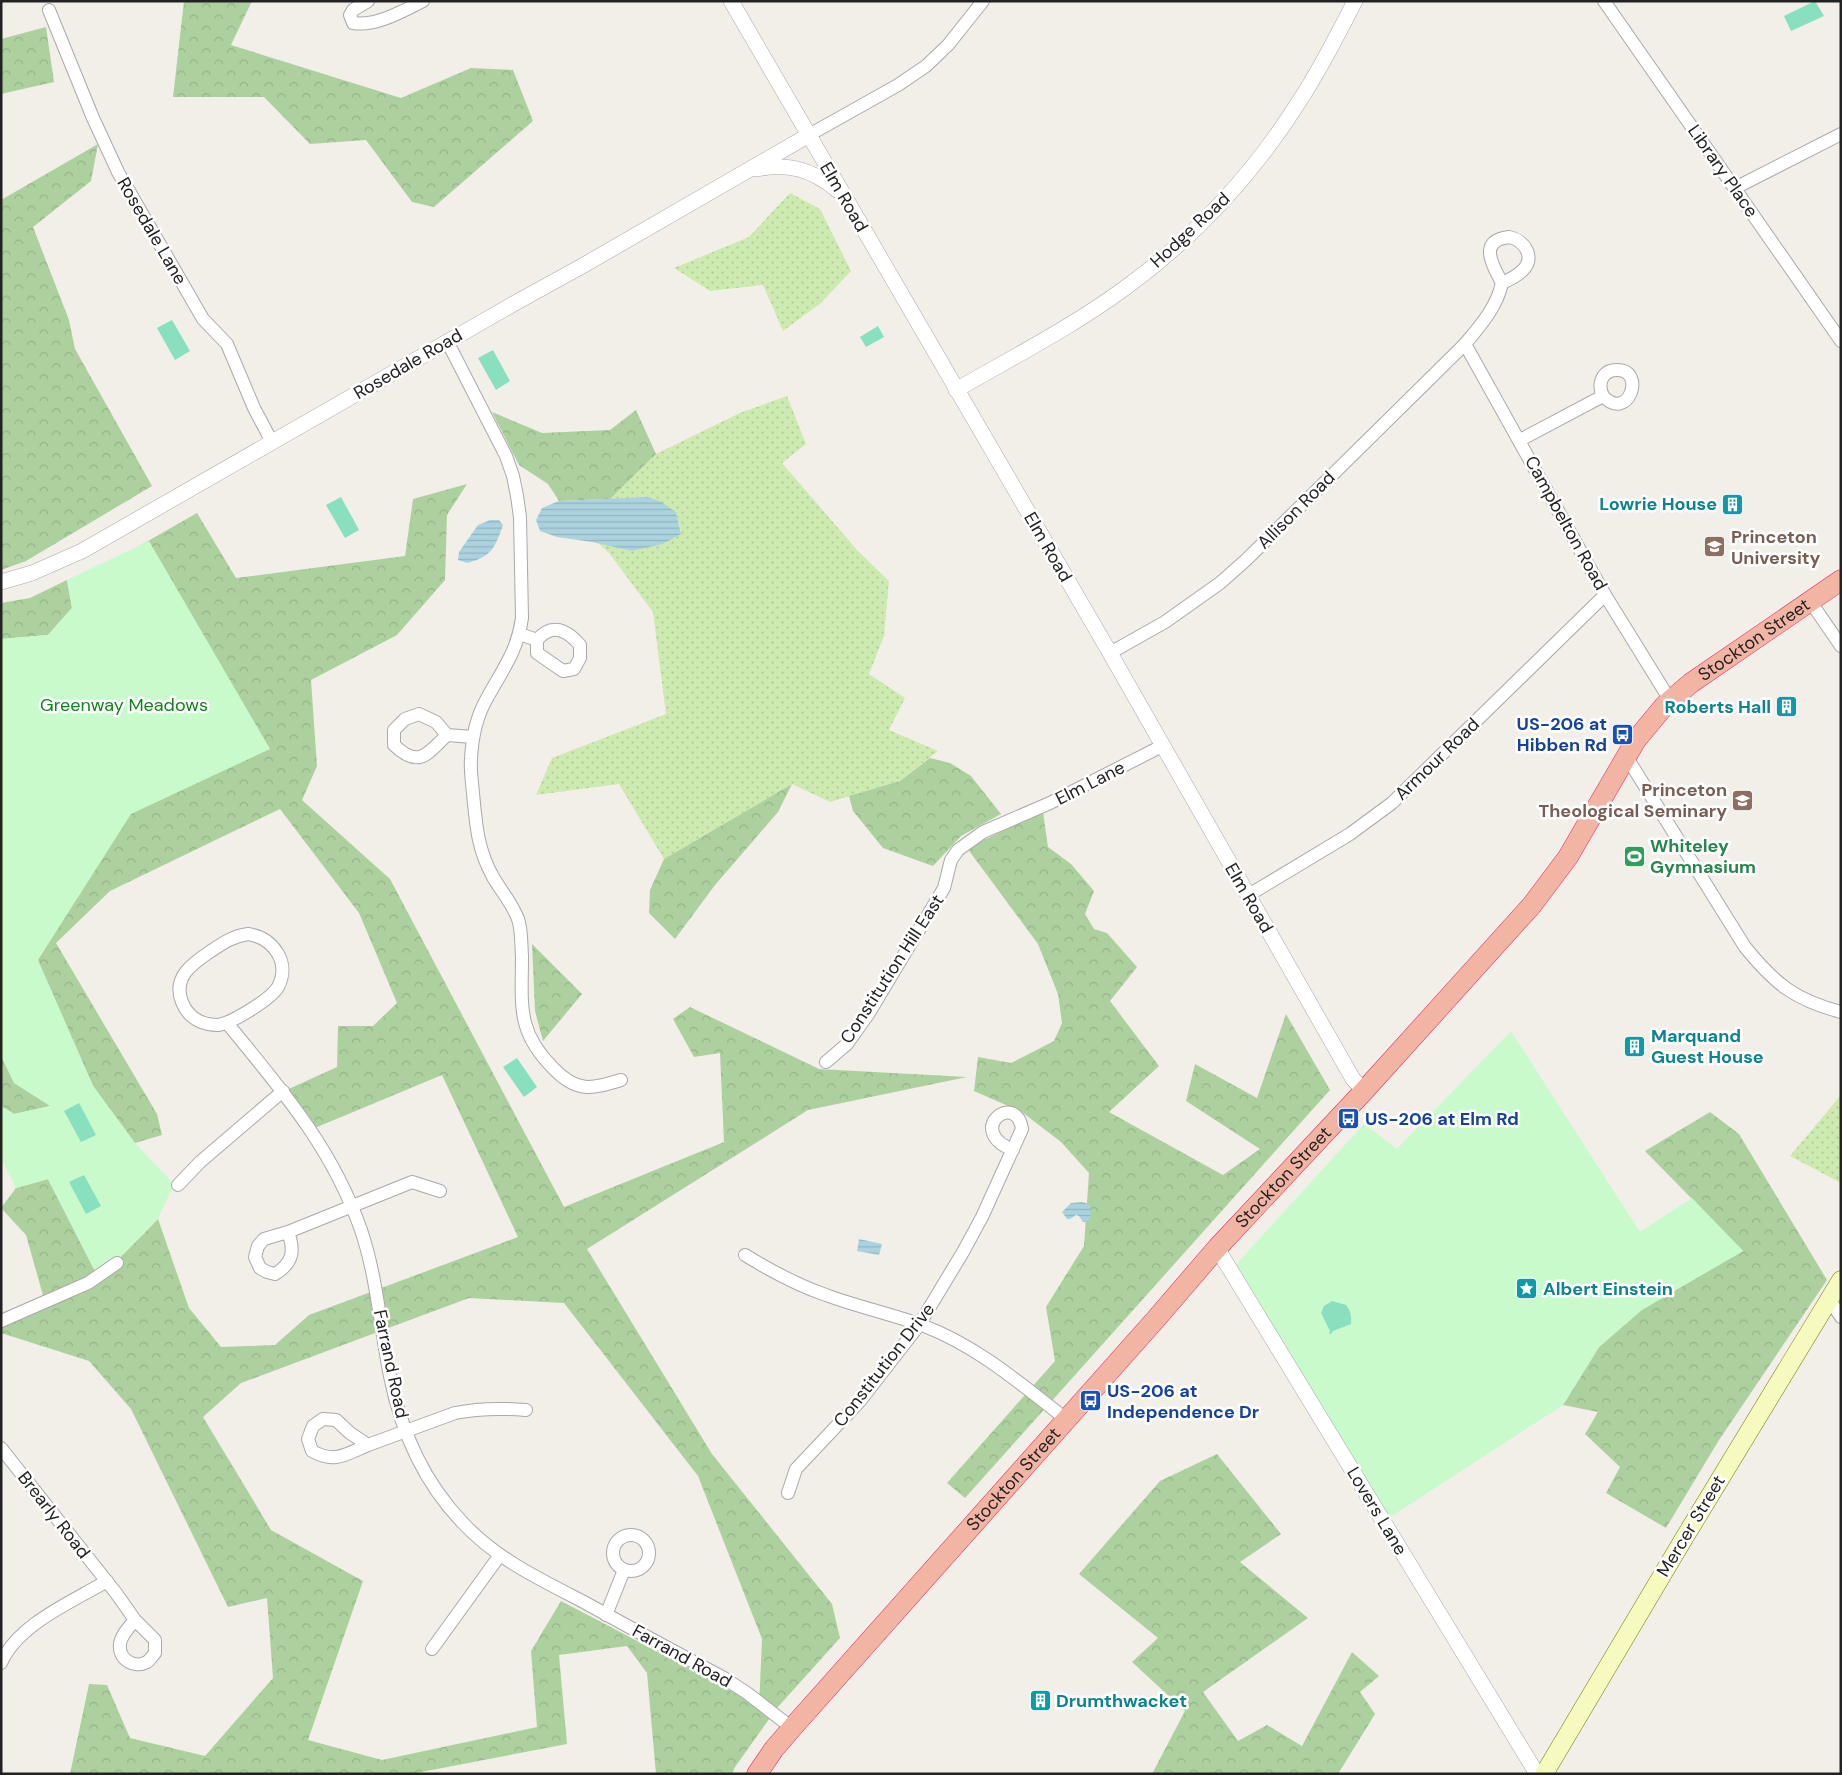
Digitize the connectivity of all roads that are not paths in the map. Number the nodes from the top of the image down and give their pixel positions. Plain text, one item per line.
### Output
1 (368, 1) edge
2 (423, 1) edge
3 (732, 1) edge
4 (983, 1) edge
5 (1355, 1) edge
6 (1604, 1) edge
7 (49, 10) dead end
8 (1841, 134) edge
9 (809, 135) junction
10 (743, 173) junction
11 (1735, 188) junction
12 (843, 195) junction
13 (1502, 283) dead end
14 (447, 342) junction
15 (1841, 342) edge
16 (1465, 344) junction
17 (956, 390) junction
18 (1603, 396) dead end
19 (1520, 440) junction
20 (272, 442) junction
21 (1841, 580) edge
22 (1, 582) edge
23 (1605, 595) junction
24 (1810, 601) junction
25 (520, 634) junction
26 (537, 640) dead end
27 (1841, 646) edge
28 (1110, 653) junction
29 (1670, 700) junction
30 (447, 735) dead end
31 (473, 737) junction
32 (1162, 746) junction
33 (1626, 756) junction
34 (1017, 818) joint
35 (1247, 896) junction
36 (1841, 1012) edge
37 (227, 1023) junction
38 (826, 1062) dead end
39 (622, 1080) dead end
40 (283, 1092) junction
41 (1364, 1092) junction
42 (1013, 1150) dead end
43 (178, 1185) dead end
44 (440, 1192) dead end
45 (352, 1206) junction
46 (288, 1232) dead end
47 (1217, 1248) junction
48 (745, 1255) dead end
49 (117, 1263) dead end
50 (1841, 1280) edge
51 (1829, 1299) junction
52 (1841, 1317) edge
53 (1, 1321) edge
54 (919, 1325) junction
55 (526, 1410) dead end
56 (1066, 1419) junction
57 (406, 1433) junction
58 (368, 1445) dead end
59 (1, 1448) edge
60 (788, 1493) dead end
61 (500, 1556) junction
62 (624, 1570) dead end
63 (107, 1581) junction
64 (606, 1615) junction
65 (135, 1620) dead end
66 (432, 1649) dead end
67 (1, 1663) edge
68 (792, 1728) junction
69 (757, 1774) edge
70 (1537, 1774) edge
71 (1544, 1774) edge

1 - 2 street
3 - 9 street, Elm Road
4 - 9 street
5 - 17 street, Hodge Road
6 - 11 street, Library Place
7 - 20 street, Rosedale Lane
8 - 11 street
9 - 10 street, Rosedale Road
9 - 12 street, Elm Road
10 - 12 street
10 - 14 street, Rosedale Road
11 - 15 street, Library Place
12 - 17 street, Elm Road
13 - 16 street, Allison Road
14 - 20 street, Rosedale Road
14 - 25 street
16 - 19 street, Campbelton Road
16 - 28 street, Allison Road
17 - 28 street, Elm Road
18 - 19 street
19 - 23 street, Campbelton Road
20 - 22 street, Rosedale Road
21 - 24 highway, Stockton Street
23 - 29 street, Campbelton Road
23 - 35 street, Armour Road
24 - 27 street
24 - 29 highway, Stockton Street
25 - 26 street
25 - 31 street
28 - 32 street, Elm Road
29 - 33 highway, Stockton Street
30 - 31 street
31 - 39 street
32 - 34 street, Elm Lane
32 - 35 street, Elm Road
33 - 36 street
33 - 41 highway, Stockton Street
34 - 38 street, Constitution Hill East
35 - 41 street, Elm Road
37 - 37 street
37 - 40 street, Farrand Road
40 - 43 street
40 - 45 street, Farrand Road
41 - 47 highway, Stockton Street
42 - 54 street, Constitution Drive
44 - 45 street
45 - 46 street
45 - 57 street, Farrand Road
47 - 56 highway, Stockton Street
47 - 70 street, Lovers Lane
48 - 54 street
49 - 53 street
50 - 51 main road, Mercer Street
51 - 52 street
51 - 71 main road, Mercer Street
54 - 56 street
54 - 60 street, Constitution Drive
55 - 57 street
56 - 68 highway, Stockton Street
57 - 58 street
57 - 61 street, Farrand Road
59 - 63 street, Brearly Road
61 - 64 street, Farrand Road
61 - 66 street
62 - 64 street
63 - 65 street, Brearly Road
63 - 67 street
64 - 68 street, Farrand Road
68 - 69 highway, Stockton Street

